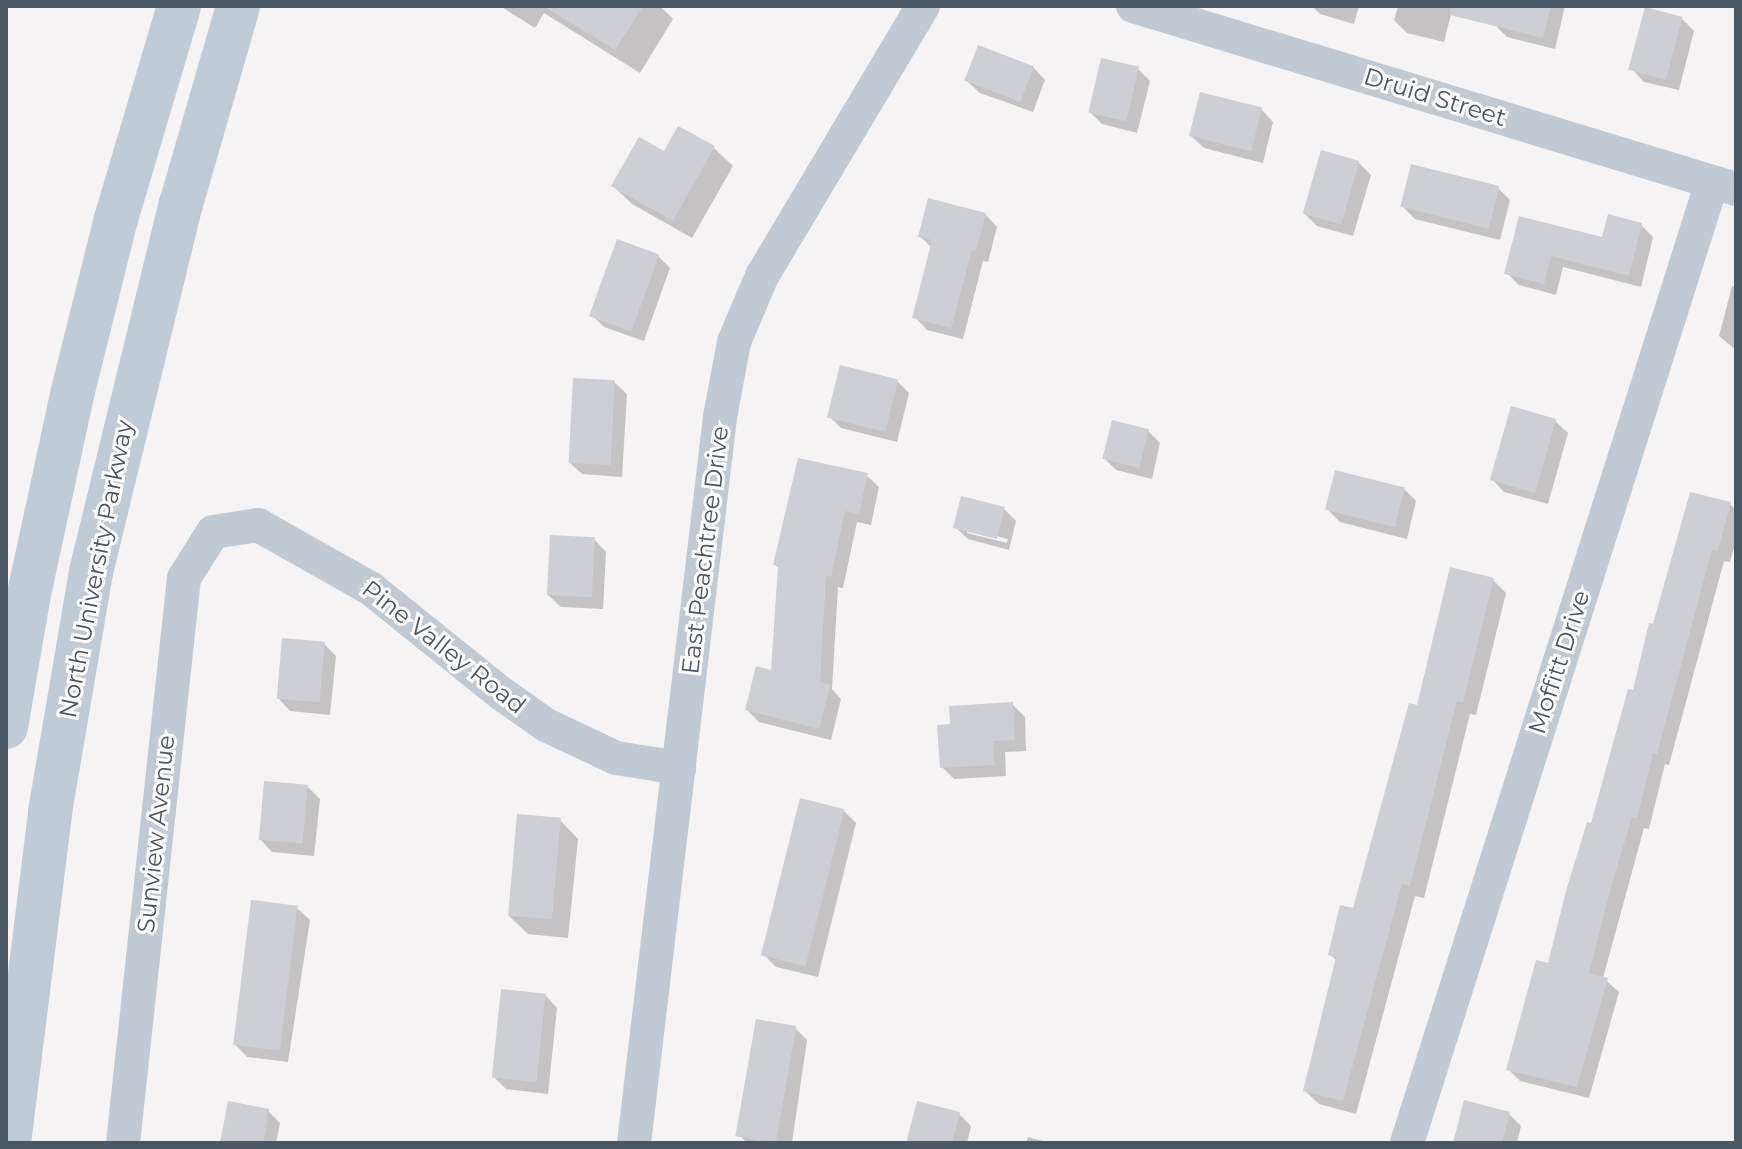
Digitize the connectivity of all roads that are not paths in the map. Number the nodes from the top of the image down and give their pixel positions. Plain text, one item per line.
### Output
1 (179, 6) edge
2 (238, 6) edge
3 (923, 6) edge
4 (1133, 6) edge
5 (1724, 185) edge
6 (213, 532) joint
7 (6, 727) edge
8 (679, 768) junction
9 (9, 1143) edge
10 (123, 1143) edge
11 (634, 1143) edge
12 (1407, 1143) edge

1 - 7 main road
2 - 9 main road, North University Parkway
3 - 8 street, East Peachtree Drive
4 - 5 street, Druid Street
5 - 12 street, Moffitt Drive
6 - 8 street, Pine Valley Road
6 - 10 street, Sunview Avenue
8 - 11 street, East Peachtree Drive

